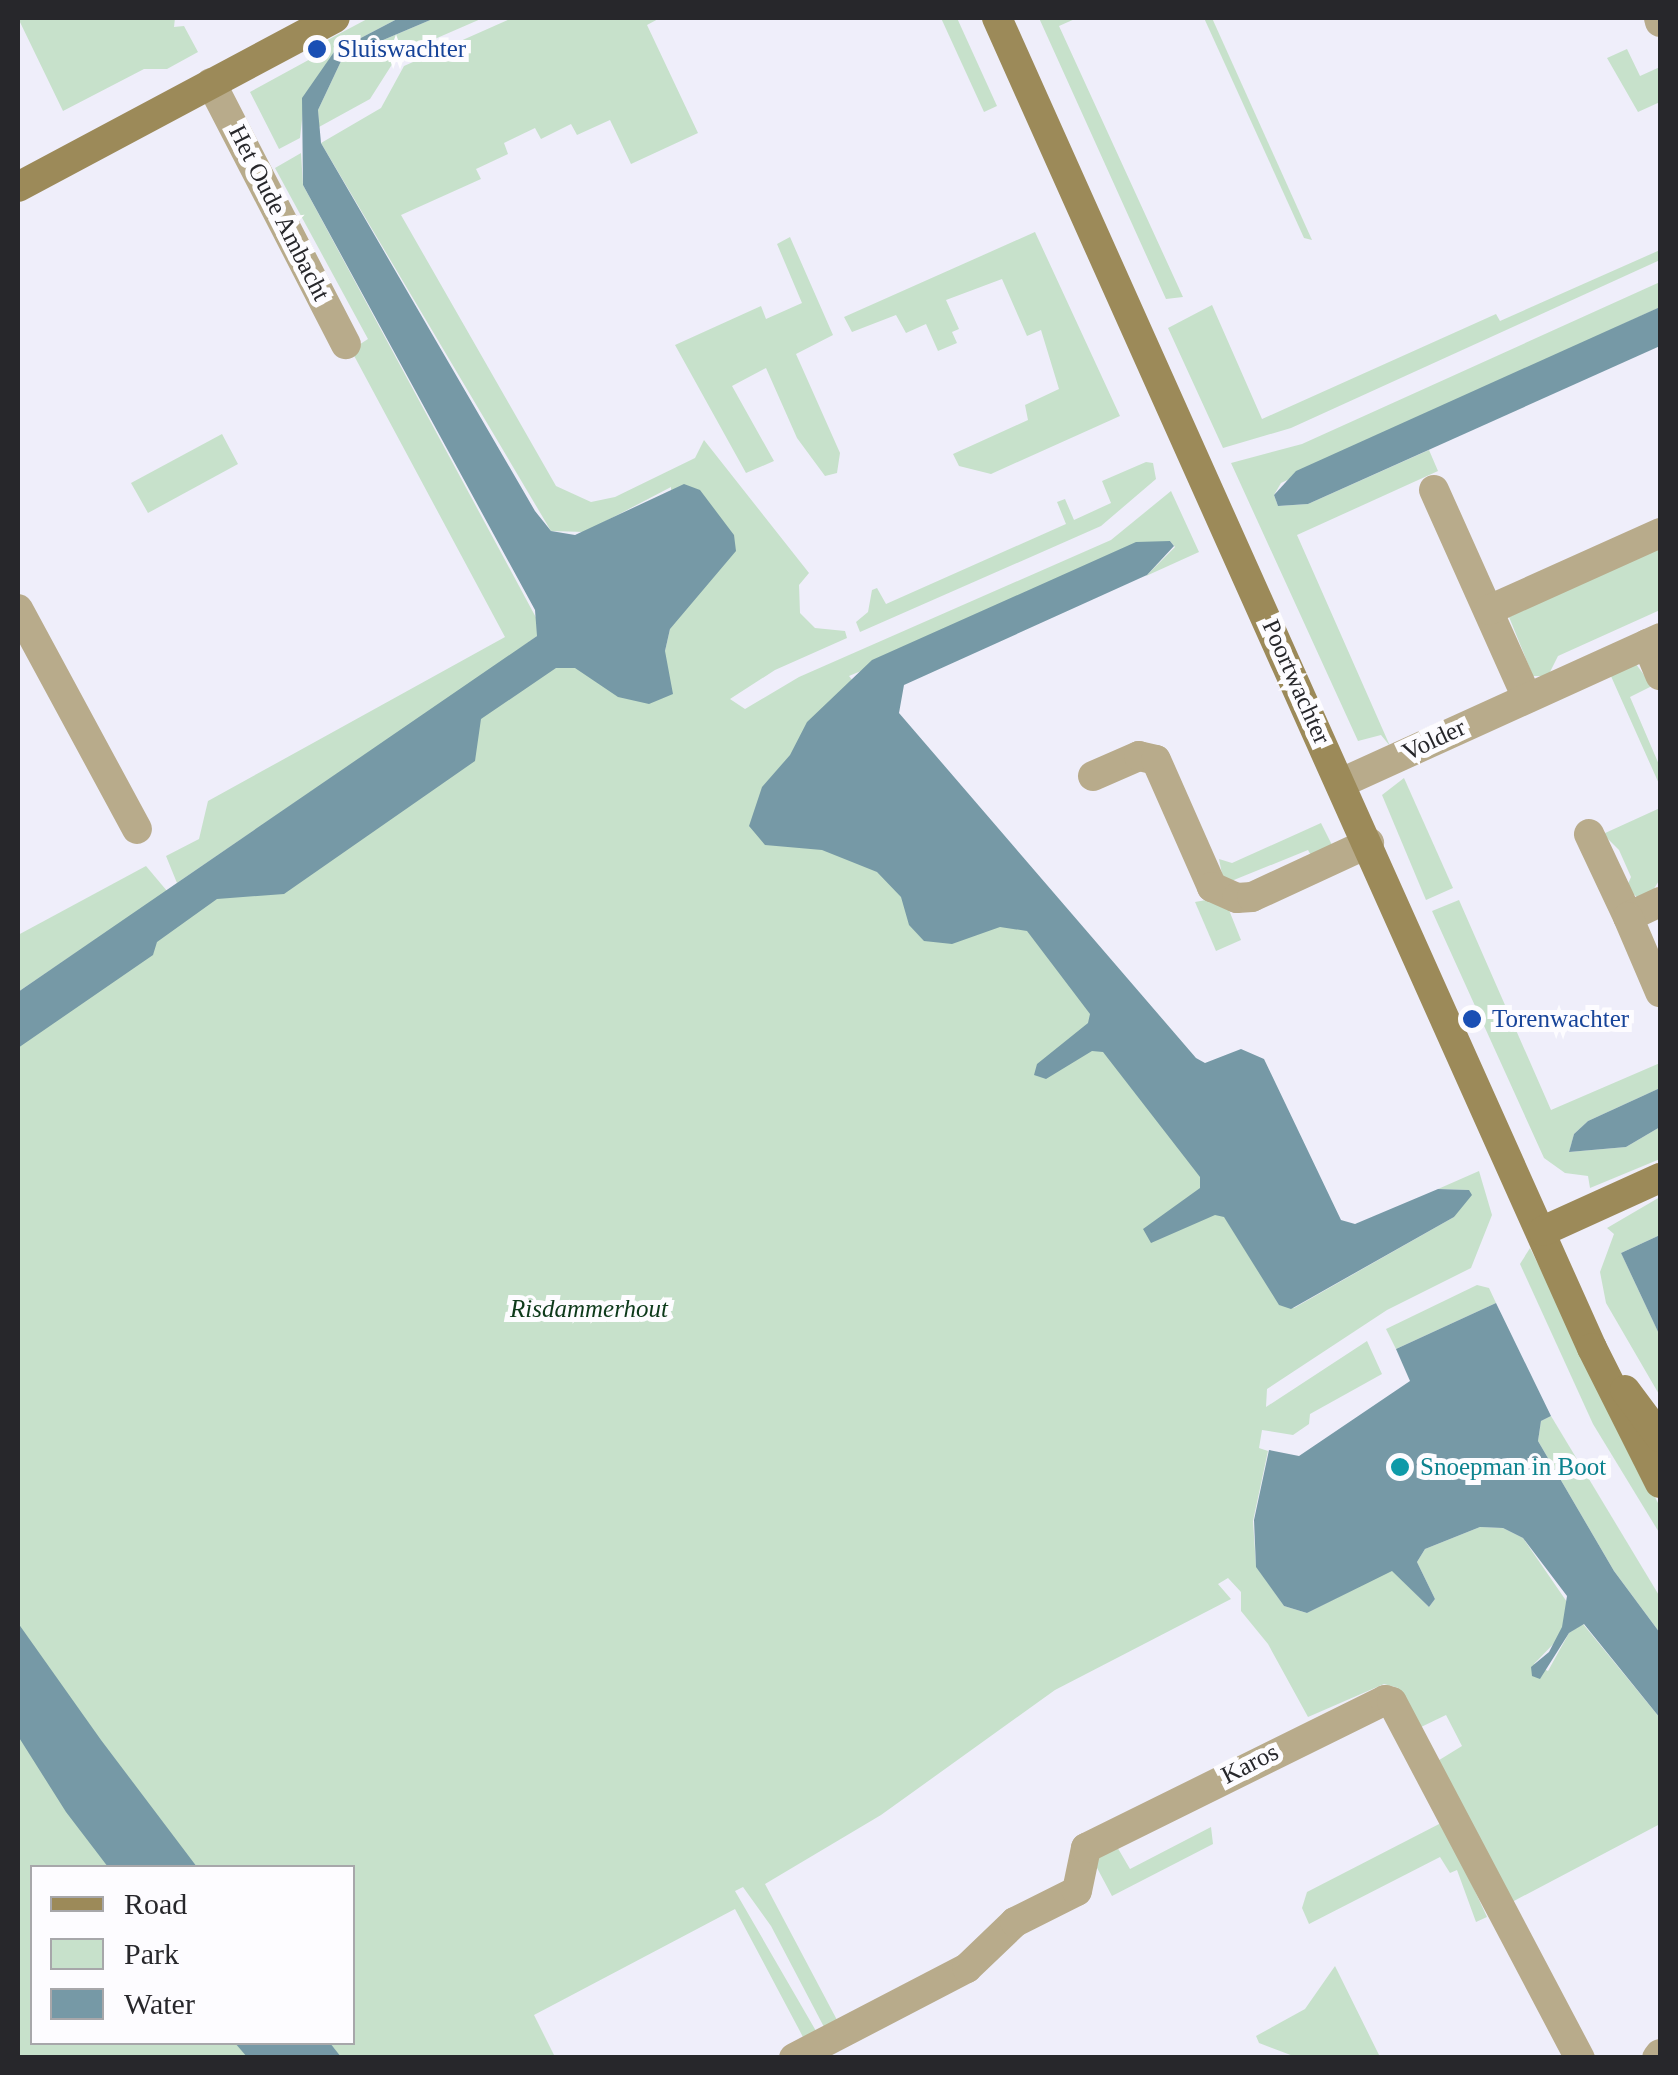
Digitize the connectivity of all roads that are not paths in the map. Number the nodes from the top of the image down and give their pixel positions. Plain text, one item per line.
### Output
1 (335, 18) edge
2 (997, 18) edge
3 (211, 83) junction
4 (18, 186) edge
5 (346, 344) dead end
6 (1434, 490) dead end
7 (1660, 532) edge
8 (18, 609) edge
9 (1489, 610) junction
10 (1654, 641) edge
11 (1660, 675) edge
12 (1527, 698) junction
13 (1093, 776) dead end
14 (1341, 783) junction
15 (137, 829) dead end
16 (1589, 834) dead end
17 (1368, 843) junction
18 (1660, 902) edge
19 (1628, 917) junction
20 (1660, 992) edge
21 (1660, 1178) edge
22 (1542, 1231) junction
23 (1592, 1348) junction
24 (1660, 1437) edge
25 (1660, 1482) edge
26 (794, 2058) edge
27 (1580, 2058) edge

1 - 3 street
2 - 14 street, Poortwachter
3 - 4 street
3 - 5 street, Het Oude Ambacht
6 - 9 street
7 - 9 street
8 - 15 street
9 - 12 street
10 - 11 street, Volder
10 - 12 street, Volder
12 - 14 street, Volder
13 - 17 street
14 - 17 street, Poortwachter
16 - 19 street
17 - 22 street, Poortwachter
18 - 19 street
19 - 20 street
21 - 22 street
22 - 23 street, Poortwachter
23 - 24 street, Poortwachter
23 - 25 street, Poortwachter
26 - 27 street, Karos

